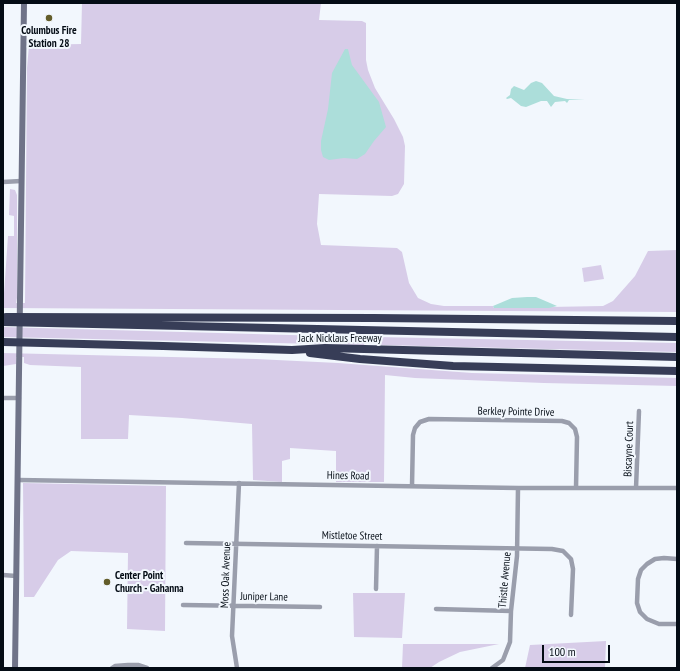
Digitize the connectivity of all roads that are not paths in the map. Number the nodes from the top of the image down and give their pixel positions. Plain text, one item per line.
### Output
1 (24, 3) edge
2 (21, 181) junction
3 (3, 182) edge
4 (3, 316) edge
5 (677, 321) edge
6 (3, 322) edge
7 (677, 338) edge
8 (3, 342) edge
9 (292, 350) junction
10 (677, 357) edge
11 (677, 372) edge
12 (3, 398) edge
13 (19, 398) junction
14 (639, 411) dead end
15 (18, 480) junction
16 (239, 483) junction
17 (412, 486) junction
18 (518, 488) junction
19 (576, 488) junction
20 (636, 488) junction
21 (677, 488) edge
22 (186, 543) dead end
23 (236, 544) junction
24 (376, 546) junction
25 (518, 548) junction
26 (677, 559) edge
27 (3, 576) edge
28 (16, 576) junction
29 (376, 589) dead end
30 (183, 605) dead end
31 (234, 606) junction
32 (320, 607) dead end
33 (436, 609) dead end
34 (511, 611) junction
35 (572, 614) dead end
36 (677, 624) edge
37 (15, 668) edge
38 (112, 668) edge
39 (148, 668) edge
40 (237, 668) edge
41 (492, 668) edge

1 - 2 main road
2 - 3 street
2 - 13 main road
4 - 5 highway
6 - 7 highway, Jack Nicklaus Freeway
8 - 9 highway, Jack Nicklaus Freeway
9 - 10 highway, Jack Nicklaus Freeway
9 - 11 highway
12 - 13 street
13 - 15 main road
14 - 20 street, Biscayne Court
15 - 16 street, Hines Road
15 - 28 main road
16 - 17 street, Hines Road
16 - 23 street, Moss Oak Avenue
17 - 18 street, Hines Road
17 - 19 street, Berkley Pointe Drive
18 - 19 street, Hines Road
18 - 25 street, Thistle Avenue
19 - 20 street, Hines Road
20 - 21 street, Hines Road
22 - 23 street, Mistletoe Street
23 - 24 street, Mistletoe Street
23 - 31 street, Moss Oak Avenue
24 - 25 street, Mistletoe Street
24 - 29 street
25 - 34 street, Thistle Avenue
25 - 35 street, Mistletoe Street
26 - 36 street
27 - 28 street
28 - 37 main road
30 - 31 street, Juniper Lane
31 - 32 street, Juniper Lane
31 - 40 street, Moss Oak Avenue
33 - 34 street
34 - 41 street, Thistle Avenue
38 - 39 street

